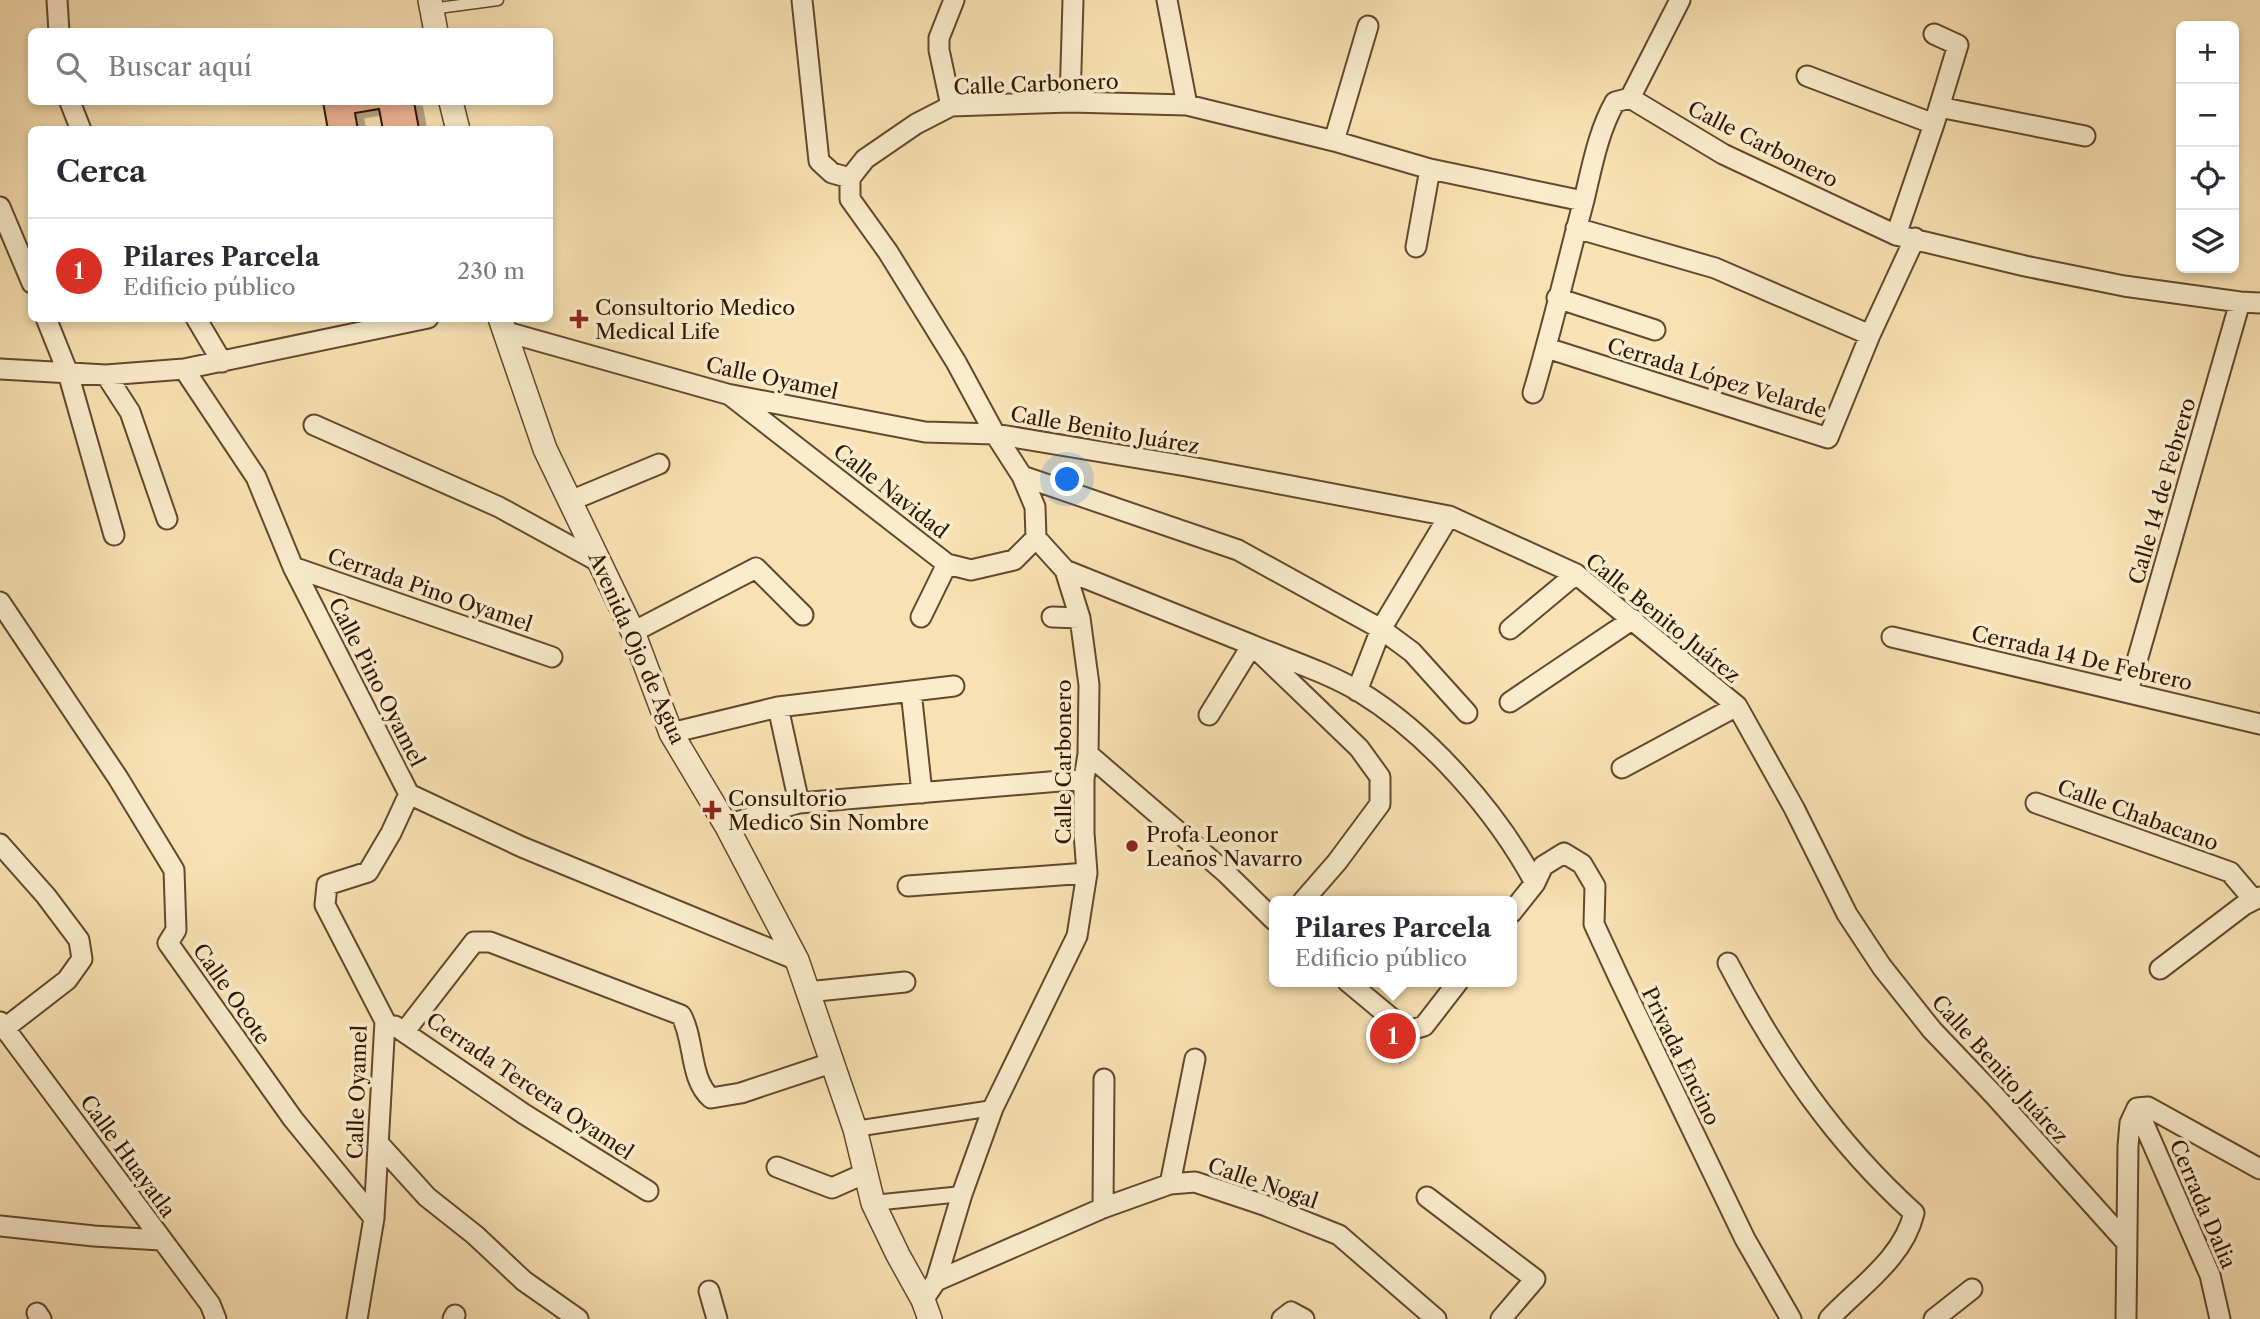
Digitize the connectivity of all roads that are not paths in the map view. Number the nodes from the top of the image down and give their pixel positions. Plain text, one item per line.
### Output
1 (57, 0) edge
2 (498, 0) edge
3 (802, 0) edge
4 (954, 0) edge
5 (1073, 0) edge
6 (1167, 0) edge
7 (1680, 0) edge
8 (430, 4) edge
9 (1367, 26) dead end
10 (59, 28) edge
11 (435, 28) edge
12 (1934, 34) dead end
13 (1807, 76) dead end
14 (1630, 98) junction
15 (1070, 102) junction
16 (71, 105) edge
17 (452, 105) edge
18 (1186, 105) junction
19 (951, 106) junction
20 (1937, 116) junction
21 (79, 126) edge
22 (456, 126) edge
23 (2084, 136) dead end
24 (1334, 141) junction
25 (1430, 169) junction
26 (850, 178) junction
27 (1583, 201) junction
28 (0, 207) edge
29 (1576, 228) junction
30 (1906, 236) junction
31 (1416, 247) dead end
32 (28, 274) edge
33 (1558, 298) junction
34 (2240, 302) junction
35 (2260, 303) edge
36 (48, 322) edge
37 (198, 322) edge
38 (409, 322) edge
39 (501, 325) edge
40 (1655, 330) dead end
41 (1870, 335) junction
42 (1547, 348) junction
43 (222, 362) junction
44 (0, 369) edge
45 (184, 369) junction
46 (68, 373) junction
47 (106, 375) junction
48 (1532, 393) dead end
49 (727, 394) junction
50 (314, 425) dead end
51 (995, 434) junction
52 (659, 464) dead end
53 (1022, 476) junction
54 (570, 500) junction
55 (1449, 516) junction
56 (167, 519) dead end
57 (114, 535) dead end
58 (1035, 538) junction
59 (601, 563) junction
60 (947, 564) junction
61 (293, 567) junction
62 (1065, 570) junction
63 (1576, 574) junction
64 (0, 602) edge
65 (803, 615) dead end
66 (921, 617) dead end
67 (1052, 617) dead end
68 (1080, 618) junction
69 (1633, 619) junction
70 (1381, 629) junction
71 (1510, 629) dead end
72 (633, 632) junction
73 (1892, 637) dead end
74 (1252, 645) junction
75 (552, 657) dead end
76 (954, 686) dead end
77 (911, 691) junction
78 (1357, 691) junction
79 (2128, 692) junction
80 (1510, 702) dead end
81 (1737, 706) junction
82 (778, 707) junction
83 (1467, 713) dead end
84 (1209, 715) dead end
85 (2260, 724) edge
86 (671, 733) junction
87 (1088, 754) junction
88 (1622, 768) dead end
89 (1084, 779) junction
90 (922, 793) junction
91 (409, 794) junction
92 (799, 803) junction
93 (2036, 803) dead end
94 (726, 825) junction
95 (0, 844) edge
96 (1087, 873) junction
97 (1535, 883) junction
98 (908, 886) dead end
99 (1307, 896) edge
100 (2254, 903) edge
101 (1517, 906) edge
102 (1269, 915) edge
103 (797, 960) junction
104 (1728, 963) dead end
105 (2160, 969) dead end
106 (905, 982) dead end
107 (1354, 987) edge
108 (1454, 987) edge
109 (807, 992) junction
110 (385, 1021) junction
111 (2, 1025) edge
112 (405, 1031) junction
113 (1195, 1059) dead end
114 (831, 1063) junction
115 (1104, 1079) dead end
116 (993, 1108) junction
117 (2137, 1108) junction
118 (855, 1129) junction
119 (379, 1144) junction
120 (777, 1167) dead end
121 (2260, 1169) edge
122 (866, 1173) junction
123 (1170, 1184) junction
124 (648, 1191) dead end
125 (962, 1194) junction
126 (1427, 1197) dead end
127 (873, 1203) junction
128 (1103, 1208) junction
129 (374, 1218) junction
130 (0, 1226) edge
131 (161, 1240) junction
132 (2126, 1242) junction
133 (1972, 1289) dead end
134 (709, 1291) dead end
135 (930, 1300) edge
136 (216, 1319) edge
137 (357, 1319) edge
138 (578, 1319) edge
139 (717, 1319) edge
140 (1436, 1319) edge
141 (1501, 1319) edge
142 (1791, 1319) edge
143 (1829, 1319) edge
144 (1934, 1319) edge
145 (2126, 1319) edge
146 (2220, 1319) edge

1 - 10 street
2 - 8 lane
3 - 26 street
4 - 19 street
5 - 15 street
6 - 18 street
7 - 14 street
8 - 11 street
9 - 24 street
12 - 20 street, Cerrada López Velarde
13 - 20 street
14 - 27 street
14 - 30 street, Calle Carbonero
15 - 18 street, Calle Carbonero
15 - 19 street, Calle Carbonero
16 - 21 street
17 - 22 street
18 - 24 street, Calle Carbonero
19 - 26 street, Calle Carbonero
20 - 23 street
20 - 30 street, Cerrada López Velarde
24 - 25 street, Calle Carbonero
25 - 27 street, Calle Carbonero
25 - 31 street
26 - 51 street
27 - 29 street
28 - 32 street
29 - 33 street
29 - 41 street
30 - 34 street, Calle Carbonero
30 - 41 street, Cerrada López Velarde
33 - 40 street
33 - 42 street
34 - 35 street, Calle Carbonero
34 - 79 street, Calle 14 de Febrero
36 - 46 street
37 - 43 street
38 - 43 street
39 - 49 street, Calle Oyamel
39 - 54 street, Avenida Ojo de Agua
41 - 42 street, Cerrada López Velarde
42 - 48 street
43 - 45 street
44 - 46 street
45 - 47 street
45 - 61 street, Calle Pino Oyamel
46 - 47 street
46 - 57 street
47 - 56 street
49 - 51 street, Calle Oyamel
49 - 60 street, Calle Navidad
50 - 59 street
51 - 53 street
51 - 55 street, Calle Benito Juárez
52 - 54 street
53 - 58 street
53 - 70 street
54 - 59 street, Avenida Ojo de Agua
55 - 63 street, Calle Benito Juárez
55 - 70 street
58 - 60 street, Calle Navidad
58 - 62 street, Calle Carbonero
59 - 72 street, Avenida Ojo de Agua
60 - 66 street
61 - 75 street, Cerrada Pino Oyamel
61 - 91 street, Calle Pino Oyamel
62 - 68 street, Calle Carbonero
62 - 74 street
63 - 69 street, Calle Benito Juárez
63 - 71 street
64 - 129 street, Calle Ocote
65 - 72 street
67 - 68 street
68 - 87 street, Calle Carbonero
69 - 80 street
69 - 81 street, Calle Benito Juárez
70 - 78 street
70 - 83 street
72 - 86 street, Avenida Ojo de Agua
73 - 79 street, Cerrada 14 De Febrero
74 - 78 street
74 - 84 street
74 - 99 street
76 - 77 street
77 - 82 street
77 - 90 street
78 - 97 street
79 - 85 street, Cerrada 14 De Febrero
81 - 88 street
81 - 132 street, Calle Benito Juárez
82 - 86 street
82 - 92 street
86 - 94 street, Avenida Ojo de Agua
87 - 89 street, Calle Carbonero
87 - 102 street
89 - 90 street
89 - 96 street, Calle Carbonero
90 - 92 street
91 - 103 street, Calle Pino Oyamel
91 - 110 street, Calle Oyamel
92 - 94 street
93 - 100 street, Calle Chabacano
94 - 103 street, Avenida Ojo de Agua
95 - 111 street
96 - 98 street
96 - 116 street, Calle Carbonero
97 - 101 street
97 - 142 street, Privada Encino
100 - 105 street
103 - 109 street, Avenida Ojo de Agua
104 - 143 street
106 - 109 street
107 - 108 street
109 - 114 street, Avenida Ojo de Agua
110 - 112 street, Cerrada Tercera Oyamel
110 - 119 street, Calle Oyamel
111 - 131 street, Calle Huayatla
112 - 114 street
112 - 124 street, Cerrada Tercera Oyamel
113 - 123 street
114 - 118 street, Avenida Ojo de Agua
115 - 128 street
116 - 118 street
116 - 125 street, Calle Carbonero
117 - 121 street
117 - 132 street
117 - 146 street, Cerrada Dalia
118 - 122 street, Avenida Ojo de Agua
119 - 129 street, Calle Oyamel
119 - 138 street
120 - 122 street
122 - 127 street, Avenida Ojo de Agua
123 - 128 street, Calle Nogal
123 - 140 street, Calle Nogal
125 - 127 street
125 - 135 street, Calle Carbonero
126 - 141 street
127 - 135 street, Avenida Ojo de Agua
128 - 135 street, Calle Nogal
129 - 137 street, Calle Oyamel
130 - 131 street
131 - 136 street, Calle Huayatla
132 - 145 street
133 - 144 street
134 - 139 street

